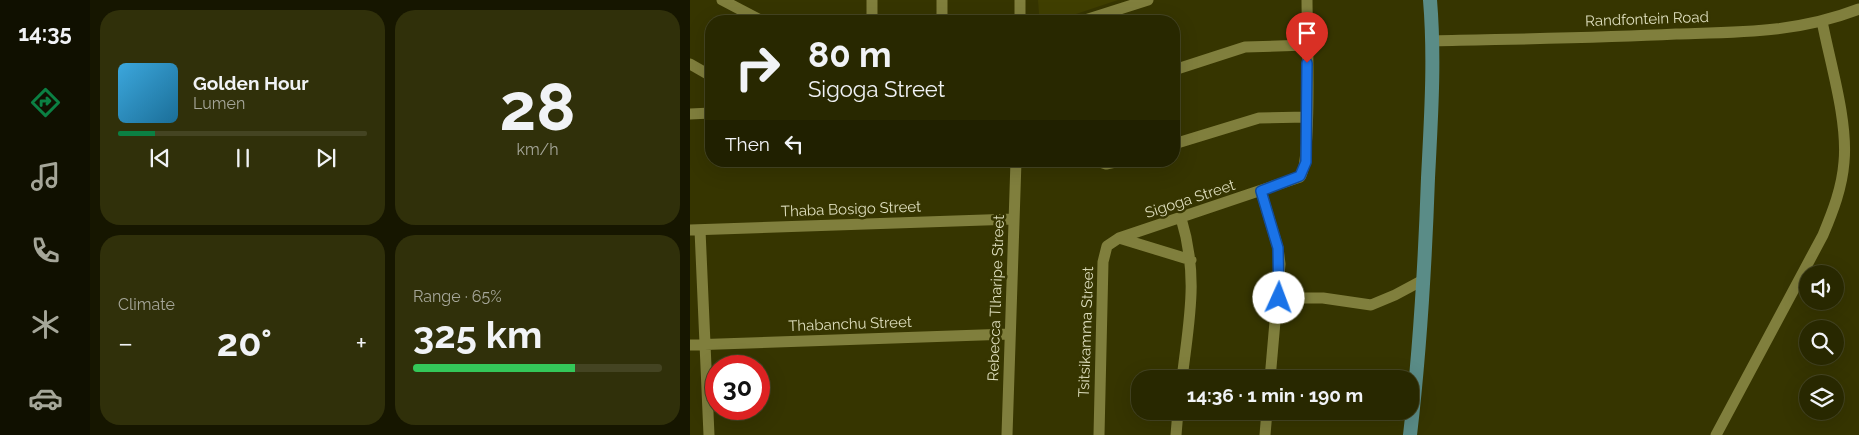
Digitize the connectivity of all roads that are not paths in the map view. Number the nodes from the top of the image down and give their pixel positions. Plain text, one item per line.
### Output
1 (722, 0) edge
2 (872, 0) edge
3 (942, 0) edge
4 (1020, 0) edge
5 (1148, 0) edge
6 (1307, 0) edge
7 (1430, 0) edge
8 (1859, 9) edge
9 (751, 15) edge
10 (872, 15) edge
11 (942, 15) edge
12 (1020, 15) edge
13 (1101, 15) edge
14 (1822, 21) junction
15 (1434, 41) junction
16 (1307, 45) junction
17 (690, 64) edge
18 (1180, 68) edge
19 (705, 73) edge
20 (705, 113) edge
21 (690, 114) edge
22 (1307, 117) junction
23 (1180, 142) edge
24 (1016, 167) edge
25 (1261, 191) junction
26 (1181, 218) junction
27 (1014, 219) junction
28 (695, 230) edge
29 (1119, 238) junction
30 (1192, 260) junction
31 (1423, 280) junction
32 (1279, 298) junction
33 (1010, 334) junction
34 (690, 344) edge
35 (706, 344) junction
36 (1183, 370) edge
37 (1271, 370) edge
38 (1177, 420) edge
39 (1266, 420) edge
40 (709, 435) edge
41 (1007, 435) edge
42 (1099, 435) edge
43 (1176, 435) edge
44 (1265, 435) edge
45 (1410, 435) edge
46 (1716, 435) edge

1 - 9 street
2 - 10 street
3 - 11 street
4 - 12 street
5 - 13 street
6 - 16 street, Sigoga Street
7 - 15 main road
8 - 14 street, Randfontein Road
14 - 15 street, Randfontein Road
14 - 46 street
15 - 31 main road
16 - 18 street
16 - 22 street, Sigoga Street
17 - 19 street
20 - 21 street
22 - 23 street
22 - 25 street, Sigoga Street
24 - 27 street, Rebecca Tlharipe Street
25 - 26 street, Sigoga Street
25 - 32 street
26 - 29 street, Sigoga Street
26 - 30 street
27 - 28 street, Thaba Bosigo Street
27 - 33 street, Rebecca Tlharipe Street
28 - 35 street
29 - 30 street
29 - 42 street, Tsitsikamma Street
30 - 36 street
31 - 32 street
31 - 45 main road
32 - 37 street
33 - 35 street, Thabanchu Street
33 - 41 street, Rebecca Tlharipe Street
34 - 35 street, Thabanchu Street
35 - 40 street
38 - 43 street
39 - 44 street

